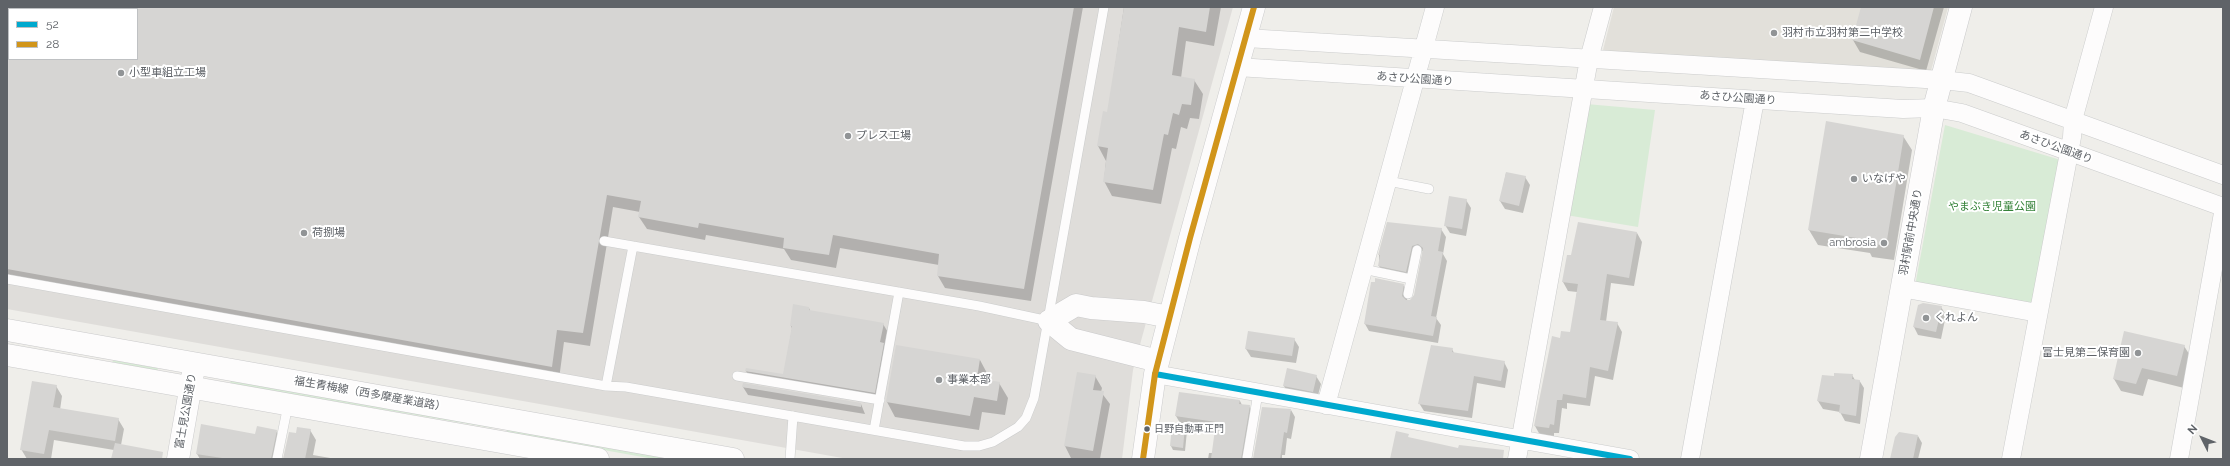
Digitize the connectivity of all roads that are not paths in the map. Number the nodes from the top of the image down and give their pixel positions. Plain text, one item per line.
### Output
1 (1104, 7) edge
2 (1254, 7) edge
3 (1435, 7) edge
4 (1603, 7) edge
5 (1961, 7) edge
6 (2104, 7) edge
7 (1246, 38) junction
8 (1424, 49) junction
9 (1589, 59) junction
10 (1237, 66) junction
11 (1415, 79) junction
12 (1942, 80) junction
13 (1585, 88) junction
14 (1755, 100) junction
15 (1934, 108) junction
16 (2074, 120) junction
17 (2069, 152) junction
18 (2223, 175) edge
19 (1388, 181) junction
20 (1429, 189) dead end
21 (2223, 207) edge
22 (2223, 213) edge
23 (604, 241) dead end
24 (633, 246) junction
25 (1417, 250) dead end
26 (1363, 269) junction
27 (7, 279) edge
28 (1411, 279) junction
29 (1901, 288) junction
30 (899, 292) junction
31 (1408, 294) dead end
32 (2038, 313) junction
33 (1169, 317) junction
34 (1049, 321) junction
35 (7, 330) edge
36 (7, 354) edge
37 (195, 363) junction
38 (1156, 368) junction
39 (738, 376) dead end
40 (606, 386) junction
41 (191, 387) junction
42 (1258, 393) junction
43 (880, 400) junction
44 (288, 405) junction
45 (1326, 405) junction
46 (793, 416) junction
47 (874, 430) junction
48 (1520, 439) junction
49 (562, 456) edge
50 (1246, 458) dead end
51 (178, 459) edge
52 (277, 459) edge
53 (598, 459) edge
54 (733, 459) edge
55 (790, 459) edge
56 (1143, 459) edge
57 (1516, 459) edge
58 (1630, 459) edge
59 (1690, 459) edge
60 (1871, 459) edge
61 (2011, 459) edge
62 (2179, 459) edge

1 - 34 lane
2 - 7 main road
3 - 8 street
4 - 9 street
5 - 12 main road, 羽村駅前中央通り
6 - 16 street
7 - 8 street
7 - 10 main road
8 - 9 street
8 - 11 street
9 - 12 street
9 - 13 street
10 - 11 street, あさひ公園通り
10 - 33 main road
11 - 13 street, あさひ公園通り
11 - 19 street
12 - 15 main road, 羽村駅前中央通り
12 - 16 street
13 - 14 street, あさひ公園通り
13 - 48 street
14 - 15 street, あさひ公園通り
14 - 59 street
15 - 17 street, あさひ公園通り
15 - 29 main road, 羽村駅前中央通り
16 - 17 street
16 - 18 street
17 - 21 street, あさひ公園通り
17 - 32 street
19 - 20 lane
19 - 26 street
22 - 62 street
23 - 24 lane
24 - 30 lane
24 - 40 lane
25 - 28 lane
26 - 28 lane
26 - 45 street
27 - 40 lane
28 - 31 lane
29 - 32 street
29 - 60 main road, 羽村駅前中央通り
30 - 34 lane
30 - 43 lane
32 - 61 street
33 - 34 main road
33 - 38 main road
34 - 38 main road
34 - 47 lane
35 - 37 main road, 福生青梅線（西多摩産業道路）
36 - 41 main road
37 - 41 main road, 富士見公園通り
37 - 54 main road, 福生青梅線（西多摩産業道路）
38 - 42 street
38 - 56 main road
39 - 43 lane
40 - 46 lane
41 - 44 main road
41 - 51 main road, 富士見公園通り
42 - 45 street
42 - 50 lane
43 - 47 lane
44 - 49 main road
44 - 52 lane
45 - 48 street
46 - 47 lane
46 - 55 lane
48 - 57 street
48 - 58 street
49 - 53 main road

